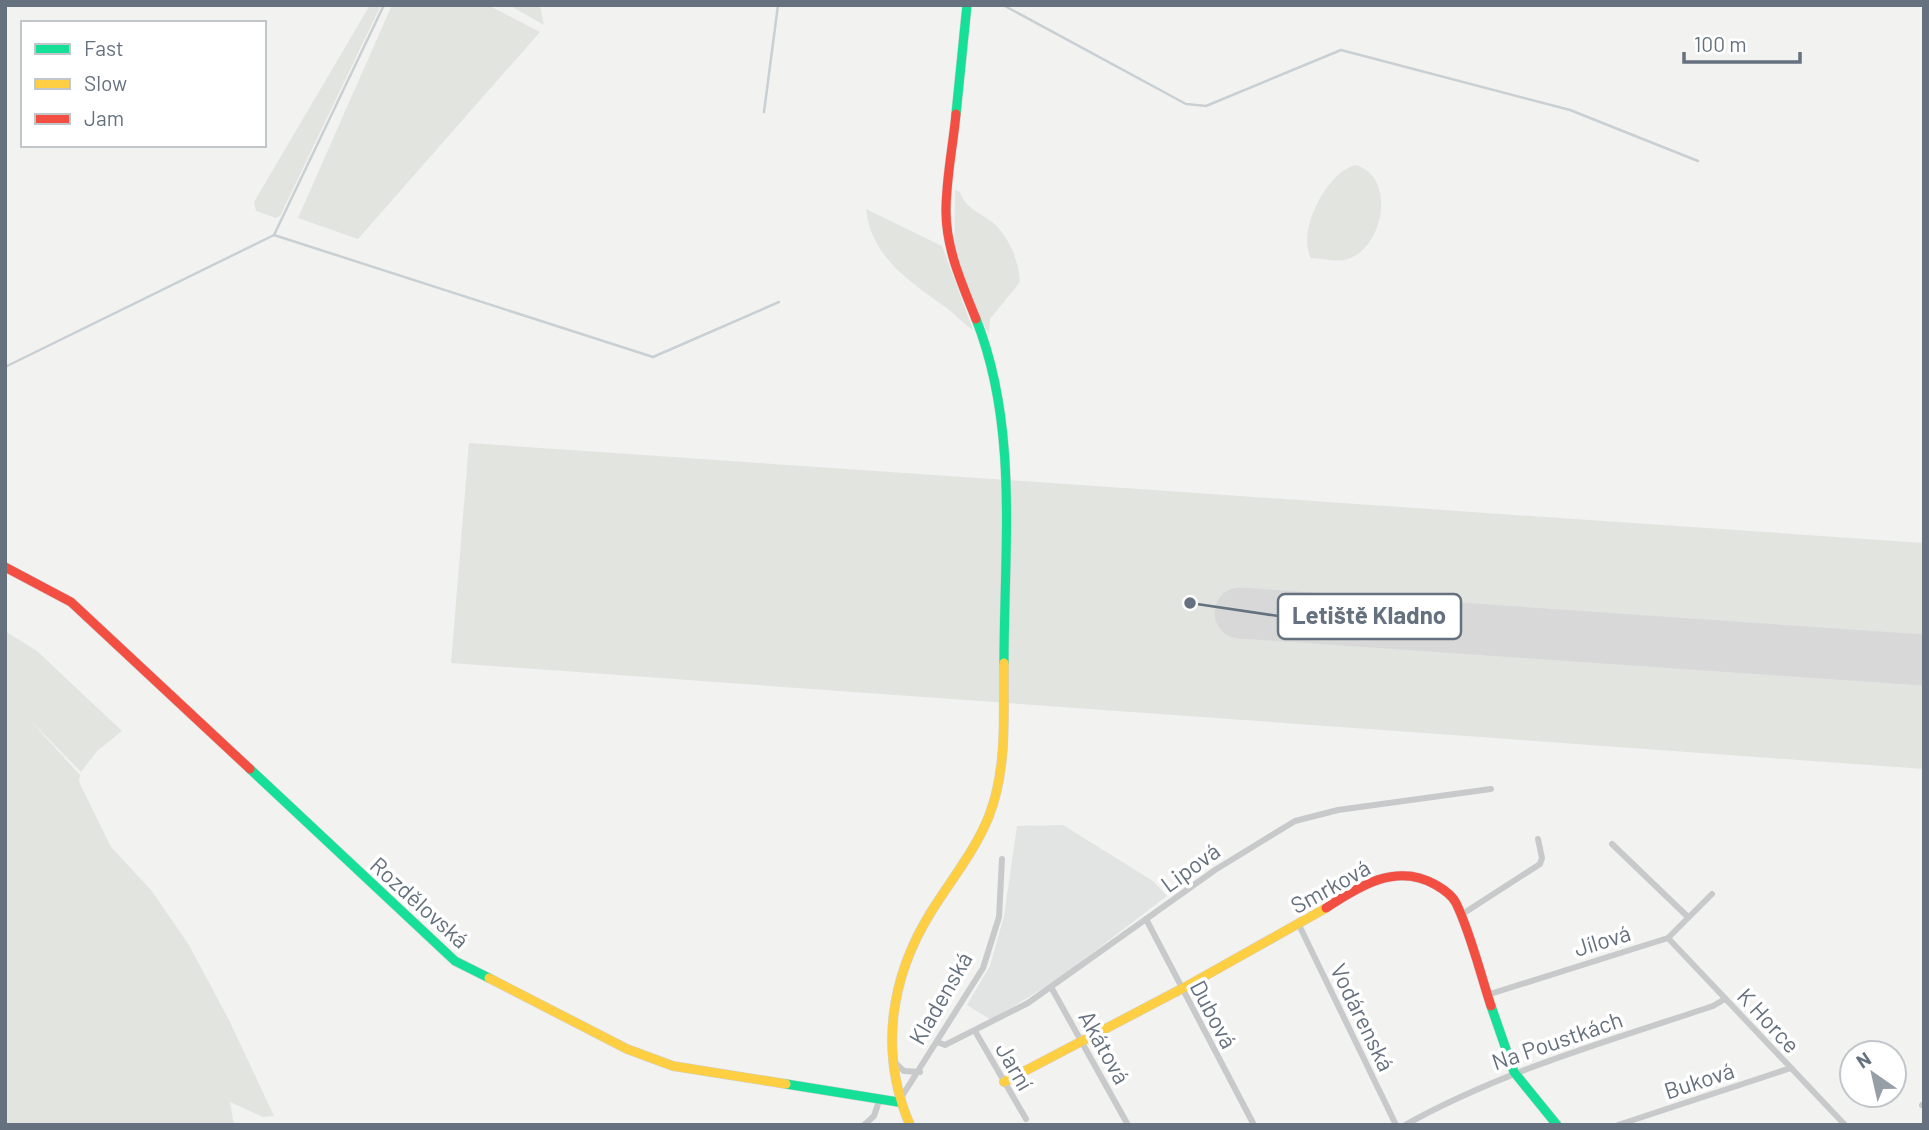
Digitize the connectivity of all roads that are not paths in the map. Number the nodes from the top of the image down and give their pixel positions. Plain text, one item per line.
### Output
1 (967, 5) edge
2 (5, 567) edge
3 (1491, 789) dead end
4 (1538, 839) dead end
5 (1612, 844) dead end
6 (1002, 859) dead end
7 (1712, 894) dead end
8 (1461, 915) junction
9 (1688, 918) junction
10 (1146, 919) junction
11 (1299, 925) junction
12 (1668, 938) junction
13 (1051, 987) junction
14 (1180, 988) junction
15 (1487, 995) junction
16 (1725, 999) junction
17 (975, 1031) junction
18 (937, 1042) junction
19 (1083, 1042) junction
20 (892, 1060) junction
21 (1791, 1068) junction
22 (920, 1072) junction
23 (1514, 1072) junction
24 (1004, 1083) junction
25 (880, 1098) junction
26 (898, 1102) junction
27 (1026, 1119) dead end
28 (864, 1125) edge
29 (910, 1125) edge
30 (1128, 1125) edge
31 (1254, 1125) edge
32 (1396, 1125) edge
33 (1405, 1125) edge
34 (1557, 1125) edge
35 (1618, 1125) edge
36 (1845, 1125) edge

1 - 20 street
2 - 25 street, Rozdělovská
3 - 10 street, Lipová
4 - 8 street
5 - 9 street
6 - 18 street, Kladenská
7 - 9 street, Jílová
8 - 11 street, Smrková
8 - 15 street, Smrková
9 - 12 street, Jílová
10 - 13 street, Lipová
10 - 14 street, Dubová
11 - 14 street, Smrková
11 - 32 street, Vodárenská
12 - 15 street, Jílová
12 - 16 street, K Horce
13 - 17 street, Lipová
13 - 19 street, Akátová
14 - 19 street, Smrková
14 - 31 street, Dubová
15 - 23 street, Smrková
16 - 21 street, K Horce
16 - 23 street, Na Poustkách
17 - 18 street, Lipová
17 - 24 street, Jarní
18 - 22 street, Kladenská
19 - 24 street, Smrková
19 - 30 street, Akátová
20 - 22 street, Kladenská
20 - 26 street
21 - 35 street, Buková
21 - 36 street, K Horce
22 - 26 street, Kladenská
23 - 33 street, Na Poustkách
23 - 34 street, Smrková
24 - 27 street, Jarní
25 - 26 street, Rozdělovská
25 - 28 street
26 - 29 street

